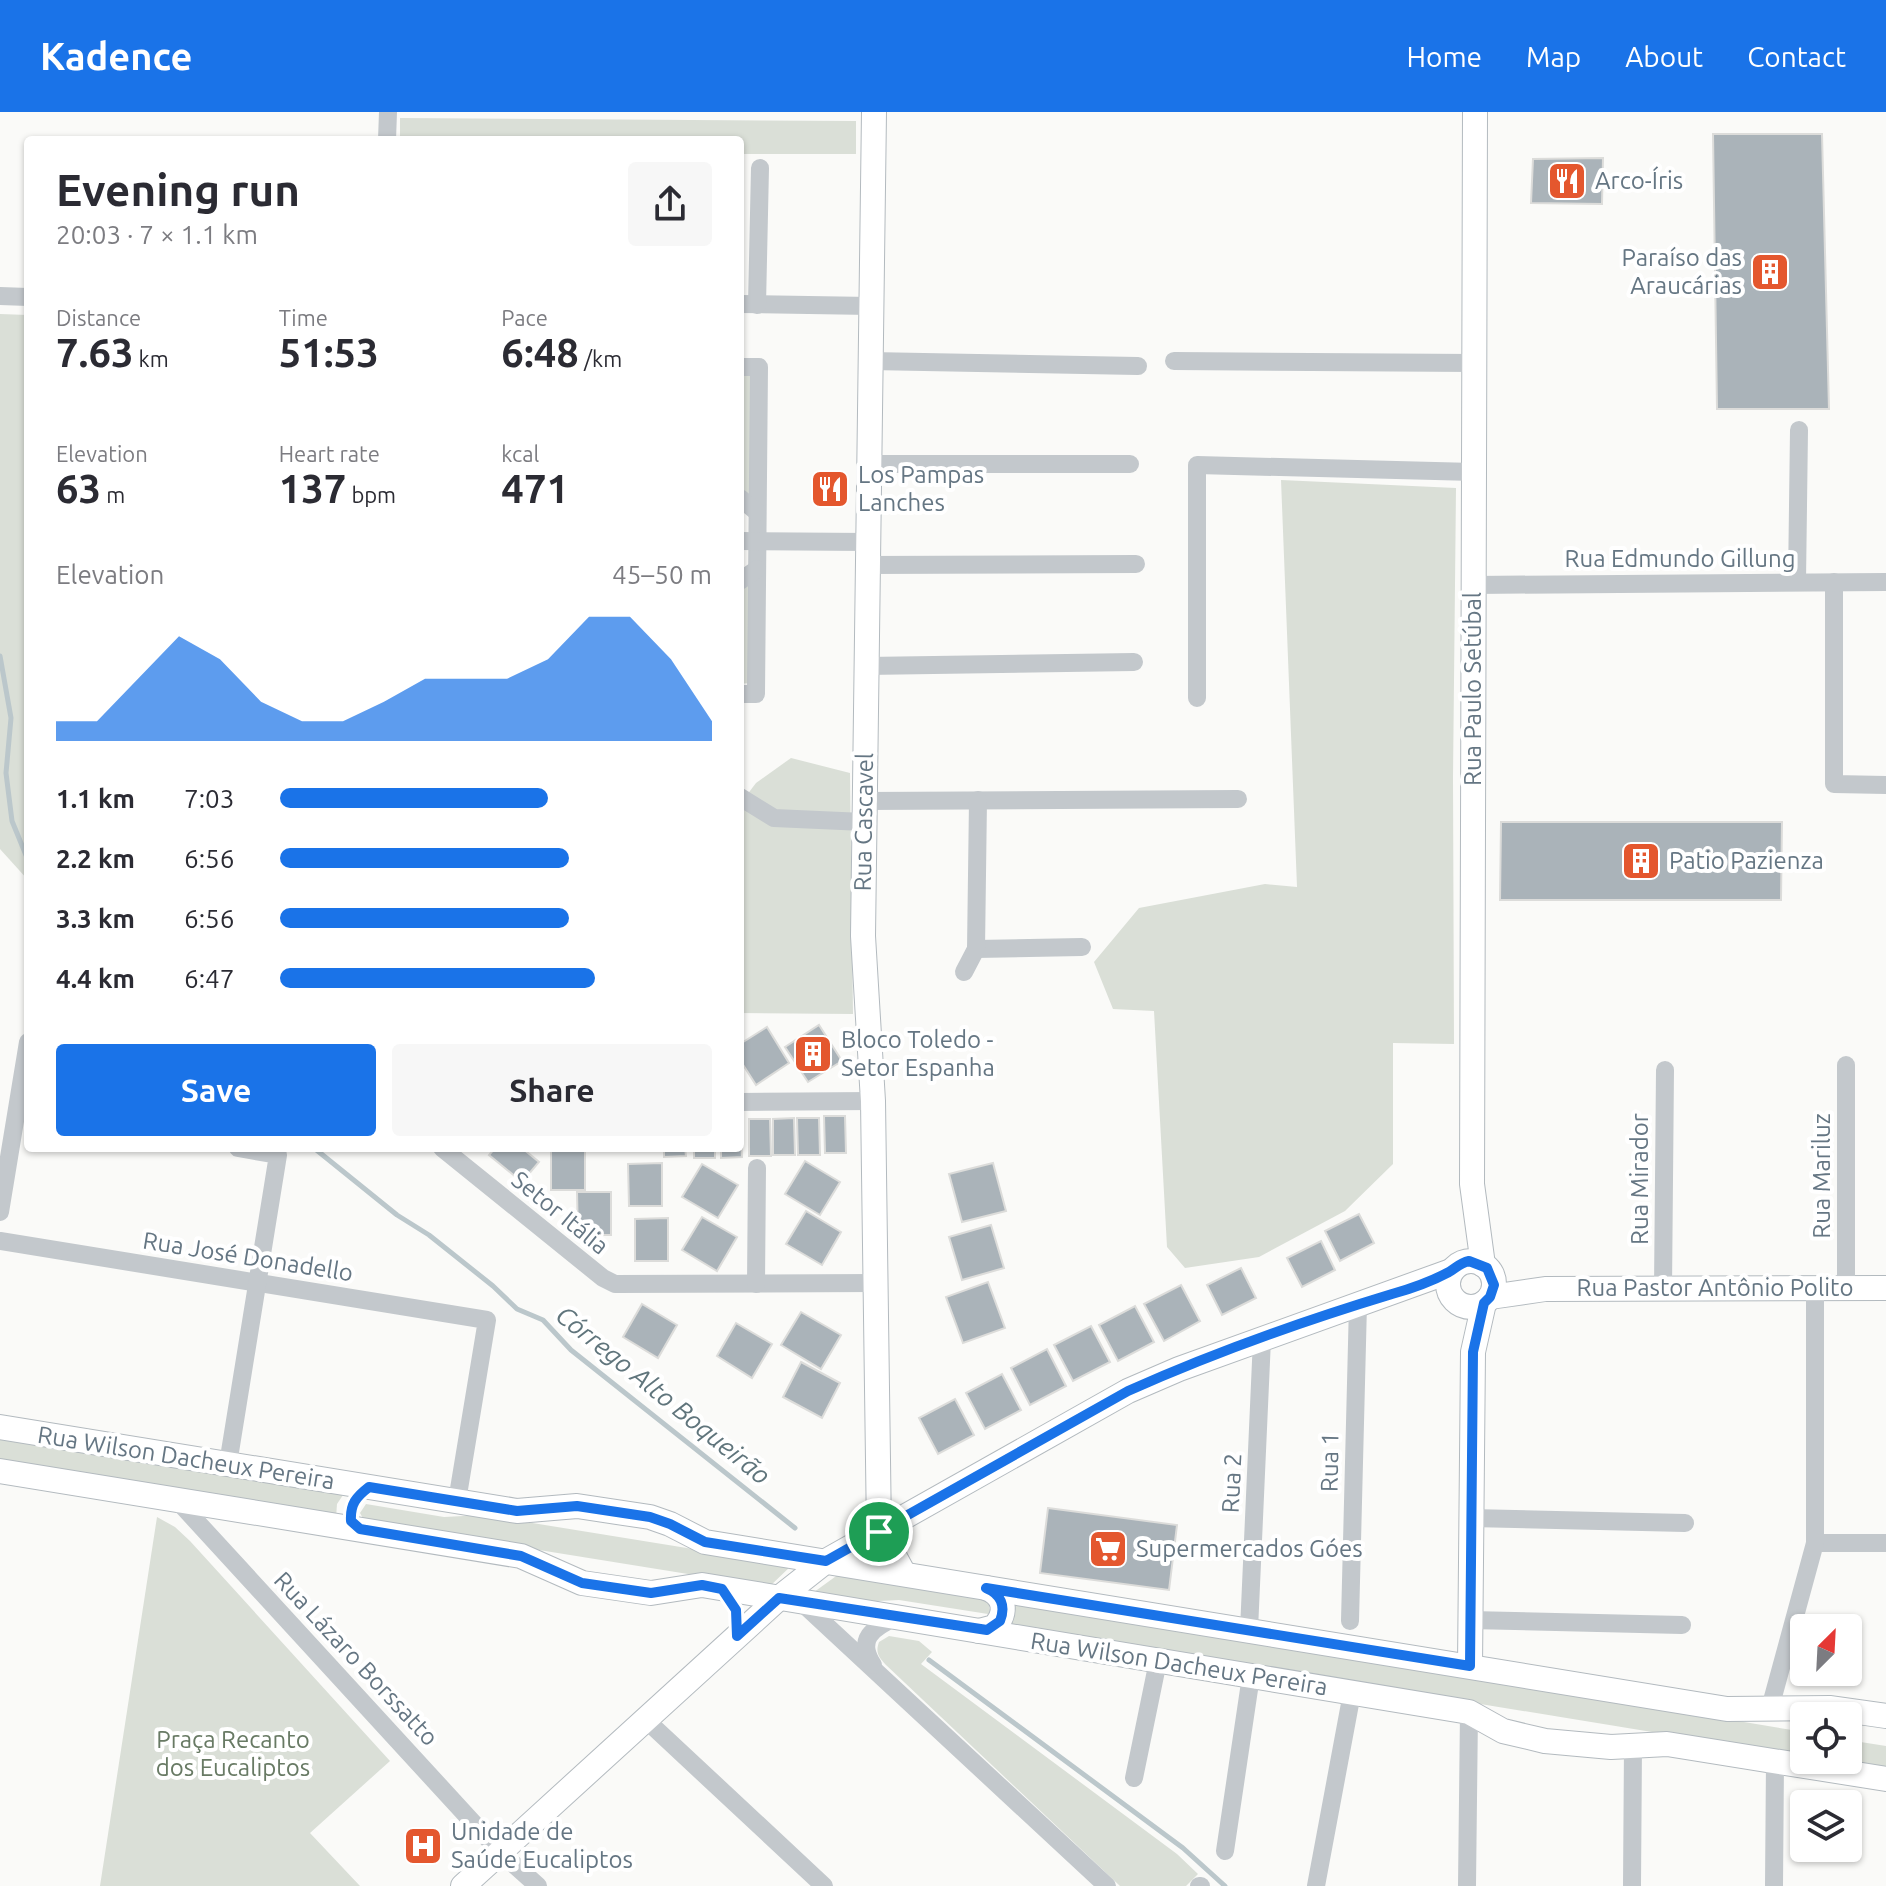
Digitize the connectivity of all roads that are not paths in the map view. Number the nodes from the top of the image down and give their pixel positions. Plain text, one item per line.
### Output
1 (388, 112) edge
2 (874, 112) edge
3 (1475, 112) edge
4 (387, 136) edge
5 (760, 168) dead end
6 (0, 296) edge
7 (24, 297) edge
8 (748, 304) edge
9 (871, 306) junction
10 (870, 361) junction
11 (1174, 361) dead end
12 (1474, 363) junction
13 (1138, 366) dead end
14 (744, 367) edge
15 (1799, 430) dead end
16 (869, 464) junction
17 (1130, 464) dead end
18 (1474, 472) junction
19 (744, 501) edge
20 (757, 512) junction
21 (748, 541) edge
22 (868, 554) junction
23 (1136, 564) dead end
24 (757, 569) junction
25 (744, 578) edge
26 (1797, 582) junction
27 (1834, 582) junction
28 (1886, 582) edge
29 (1474, 585) junction
30 (1134, 662) dead end
31 (866, 666) junction
32 (744, 694) edge
33 (1197, 698) dead end
34 (1886, 785) edge
35 (744, 799) edge
36 (1238, 799) dead end
37 (978, 800) junction
38 (864, 812) junction
39 (1082, 947) dead end
40 (976, 949) junction
41 (964, 972) dead end
42 (1846, 1065) dead end
43 (1665, 1070) dead end
44 (24, 1089) edge
45 (873, 1101) junction
46 (744, 1102) edge
47 (22, 1112) edge
48 (261, 1152) edge
49 (447, 1152) edge
50 (757, 1168) dead end
51 (0, 1212) edge
52 (0, 1241) edge
53 (1487, 1268) junction
54 (1451, 1271) junction
55 (257, 1283) junction
56 (876, 1283) junction
57 (756, 1284) junction
58 (1815, 1288) junction
59 (1846, 1288) junction
60 (1886, 1288) edge
61 (1545, 1289) junction
62 (1663, 1289) junction
63 (1393, 1294) junction
64 (1472, 1301) junction
65 (1358, 1304) junction
66 (1262, 1339) junction
67 (0, 1427) edge
68 (228, 1464) junction
69 (0, 1471) edge
70 (369, 1487) junction
71 (176, 1499) junction
72 (457, 1501) junction
73 (1471, 1518) junction
74 (1685, 1523) dead end
75 (887, 1527) junction
76 (360, 1529) junction
77 (1815, 1543) junction
78 (1886, 1543) edge
79 (826, 1561) junction
80 (904, 1574) junction
81 (986, 1588) junction
82 (722, 1589) junction
83 (790, 1599) junction
84 (896, 1617) junction
85 (1470, 1620) junction
86 (1350, 1621) dead end
87 (1682, 1625) dead end
88 (1249, 1630) junction
89 (979, 1631) junction
90 (737, 1636) junction
91 (1158, 1661) junction
92 (1470, 1666) junction
93 (874, 1668) junction
94 (1251, 1676) junction
95 (1352, 1693) junction
96 (1770, 1708) junction
97 (1469, 1712) junction
98 (1886, 1716) edge
99 (645, 1719) junction
100 (1633, 1746) junction
101 (1775, 1761) junction
102 (1134, 1778) dead end
103 (1886, 1779) edge
104 (1225, 1851) dead end
105 (500, 1852) junction
106 (463, 1886) edge
107 (538, 1886) edge
108 (824, 1886) edge
109 (1107, 1886) edge
110 (1316, 1886) edge
111 (1467, 1886) edge
112 (1632, 1886) edge
113 (1774, 1886) edge

1 - 4 street
2 - 9 main road, Rua Cascavel
3 - 12 main road, Rua Paulo Setúbal
5 - 8 street
6 - 7 street
8 - 9 street
9 - 10 main road, Rua Cascavel
10 - 13 street
10 - 16 main road, Rua Cascavel
11 - 12 street
12 - 18 main road, Rua Paulo Setúbal
14 - 20 street
15 - 26 street
16 - 17 street
16 - 22 main road, Rua Cascavel
18 - 29 main road, Rua Paulo Setúbal
18 - 33 street
19 - 20 street
20 - 21 street
21 - 22 street
21 - 24 street
22 - 23 street
22 - 31 main road, Rua Cascavel
24 - 25 street
24 - 32 street
26 - 27 street, Rua Edmundo Gillung
26 - 29 street, Rua Edmundo Gillung
27 - 28 street, Rua Edmundo Gillung
27 - 34 street
29 - 53 main road, Rua Paulo Setúbal
30 - 31 street
31 - 38 main road, Rua Cascavel
35 - 38 street
36 - 37 street
37 - 38 street
37 - 40 street
38 - 45 main road, Rua Cascavel
39 - 40 street
40 - 41 street
42 - 59 street, Rua Mariluz
43 - 62 street, Rua Mirador
44 - 47 street
45 - 46 street
45 - 56 main road, Rua Cascavel
47 - 51 street
48 - 55 street
49 - 57 street, Setor Itália
50 - 57 street
52 - 55 street, Rua José Donadello
53 - 54 main road
53 - 61 main road, Rua Pastor Antônio Polito
53 - 64 main road
54 - 63 main road, Rua Pastor Antônio Polito
54 - 64 main road
55 - 68 street
55 - 72 street, Rua José Donadello
56 - 57 street, Setor Itália
56 - 75 main road, Rua Cascavel
58 - 59 main road, Rua Pastor Antônio Polito
58 - 62 main road, Rua Pastor Antônio Polito
58 - 77 street
59 - 60 main road, Rua Pastor Antônio Polito
61 - 62 main road, Rua Pastor Antônio Polito
61 - 64 main road, Rua Pastor Antônio Polito
63 - 64 main road, Rua Pastor Antônio Polito
63 - 65 main road, Rua Pastor Antônio Polito
64 - 73 main road
65 - 66 main road, Rua Pastor Antônio Polito
65 - 86 street, Rua 1
66 - 75 main road, Rua Pastor Antônio Polito
66 - 88 street, Rua 2
67 - 68 main road, Rua Wilson Dacheux Pereira
68 - 70 main road, Rua Wilson Dacheux Pereira
69 - 71 main road, Rua Wilson Dacheux Pereira
70 - 72 main road, Rua Wilson Dacheux Pereira
70 - 76 main road
71 - 76 main road, Rua Wilson Dacheux Pereira
71 - 105 street, Rua Lázaro Borssatto
72 - 79 main road, Rua Wilson Dacheux Pereira
73 - 74 street
73 - 85 main road
75 - 79 main road, Rua Pastor Antônio Polito
75 - 80 main road, Rua Cascavel
76 - 82 main road, Rua Wilson Dacheux Pereira
77 - 78 street
77 - 96 street
79 - 80 main road, Rua Wilson Dacheux Pereira
79 - 83 main road, Rua Pastor Antônio Polito
80 - 81 main road, Rua Wilson Dacheux Pereira
81 - 88 main road, Rua Wilson Dacheux Pereira
81 - 89 main road
82 - 83 main road, Rua Wilson Dacheux Pereira
82 - 90 main road
83 - 84 main road, Rua Wilson Dacheux Pereira
83 - 90 main road, Rua Pastor Antônio Polito
83 - 93 street
84 - 89 main road, Rua Wilson Dacheux Pereira
84 - 93 street
85 - 87 street
85 - 92 main road
88 - 92 main road, Rua Wilson Dacheux Pereira
89 - 91 main road, Rua Wilson Dacheux Pereira
90 - 99 main road, Rua Pastor Antônio Polito
91 - 94 main road, Rua Wilson Dacheux Pereira
91 - 102 street
92 - 96 main road, Rua Wilson Dacheux Pereira
93 - 109 street
94 - 95 main road, Rua Wilson Dacheux Pereira
94 - 104 street
95 - 97 main road, Rua Wilson Dacheux Pereira
95 - 110 street
96 - 98 main road, Rua Wilson Dacheux Pereira
97 - 100 main road, Rua Wilson Dacheux Pereira
97 - 111 street
99 - 105 main road, Rua Pastor Antônio Polito
99 - 108 street
100 - 101 main road, Rua Wilson Dacheux Pereira
100 - 112 street
101 - 103 main road, Rua Wilson Dacheux Pereira
101 - 113 street
105 - 106 main road, Rua Pastor Antônio Polito
105 - 107 street, Rua Lázaro Borssatto

